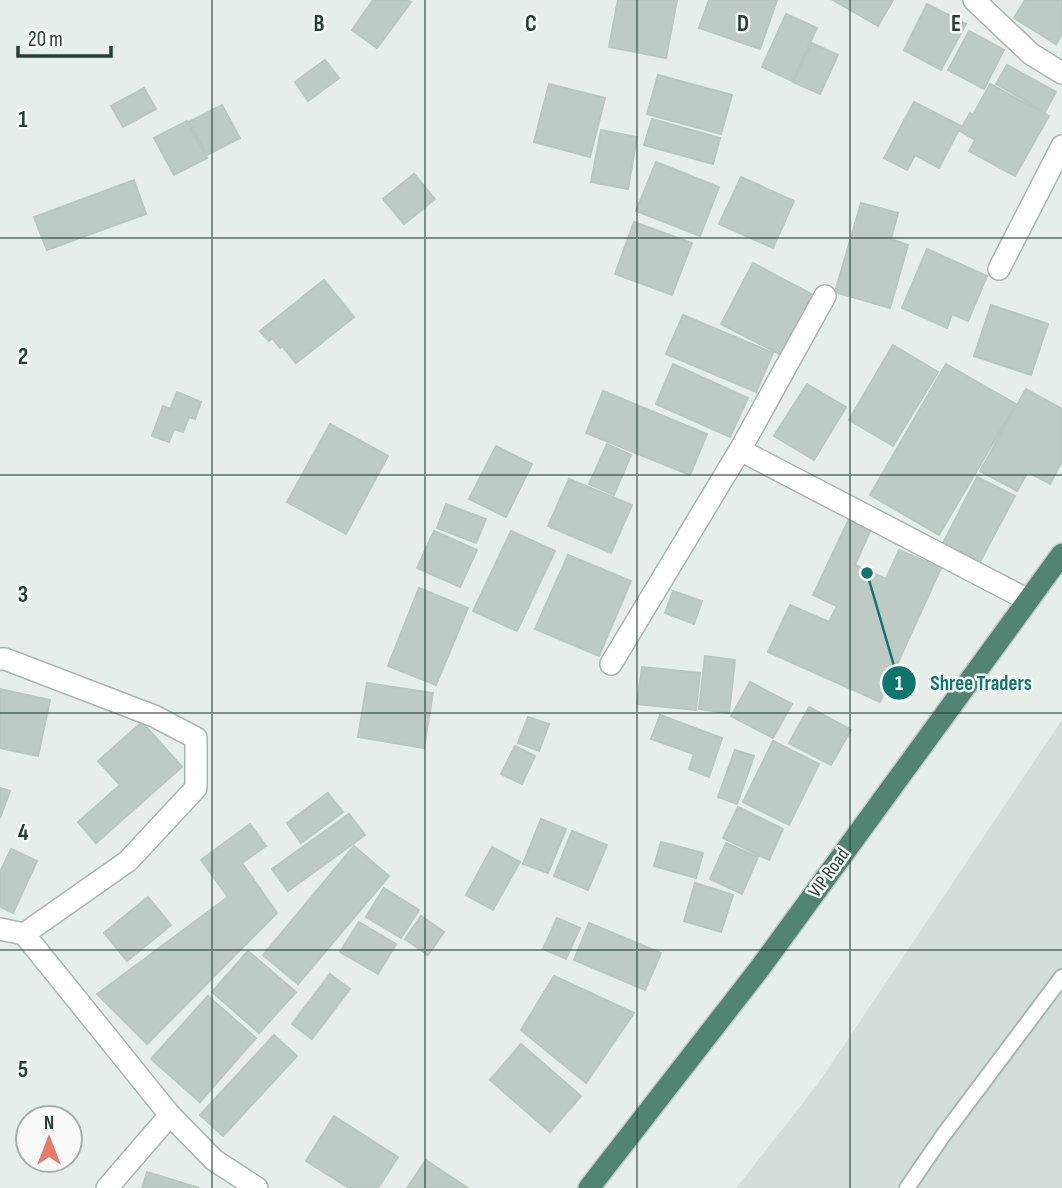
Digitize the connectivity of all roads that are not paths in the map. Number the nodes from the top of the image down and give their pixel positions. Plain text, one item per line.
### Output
1 (974, 0) edge
2 (1062, 73) edge
3 (1062, 146) edge
4 (999, 269) dead end
5 (825, 296) dead end
6 (740, 450) junction
7 (1062, 554) edge
8 (1028, 600) junction
9 (0, 659) edge
10 (611, 664) dead end
11 (0, 929) edge
12 (24, 934) junction
13 (1062, 977) edge
14 (170, 1115) junction
15 (107, 1188) edge
16 (257, 1188) edge
17 (589, 1188) edge
18 (907, 1188) edge

1 - 2 street
3 - 4 street
5 - 6 street
6 - 8 street
6 - 10 street
7 - 8 highway, VIP Road
8 - 17 highway, VIP Road
9 - 12 street
11 - 12 street
12 - 14 street
13 - 18 lane
14 - 15 street
14 - 16 street

